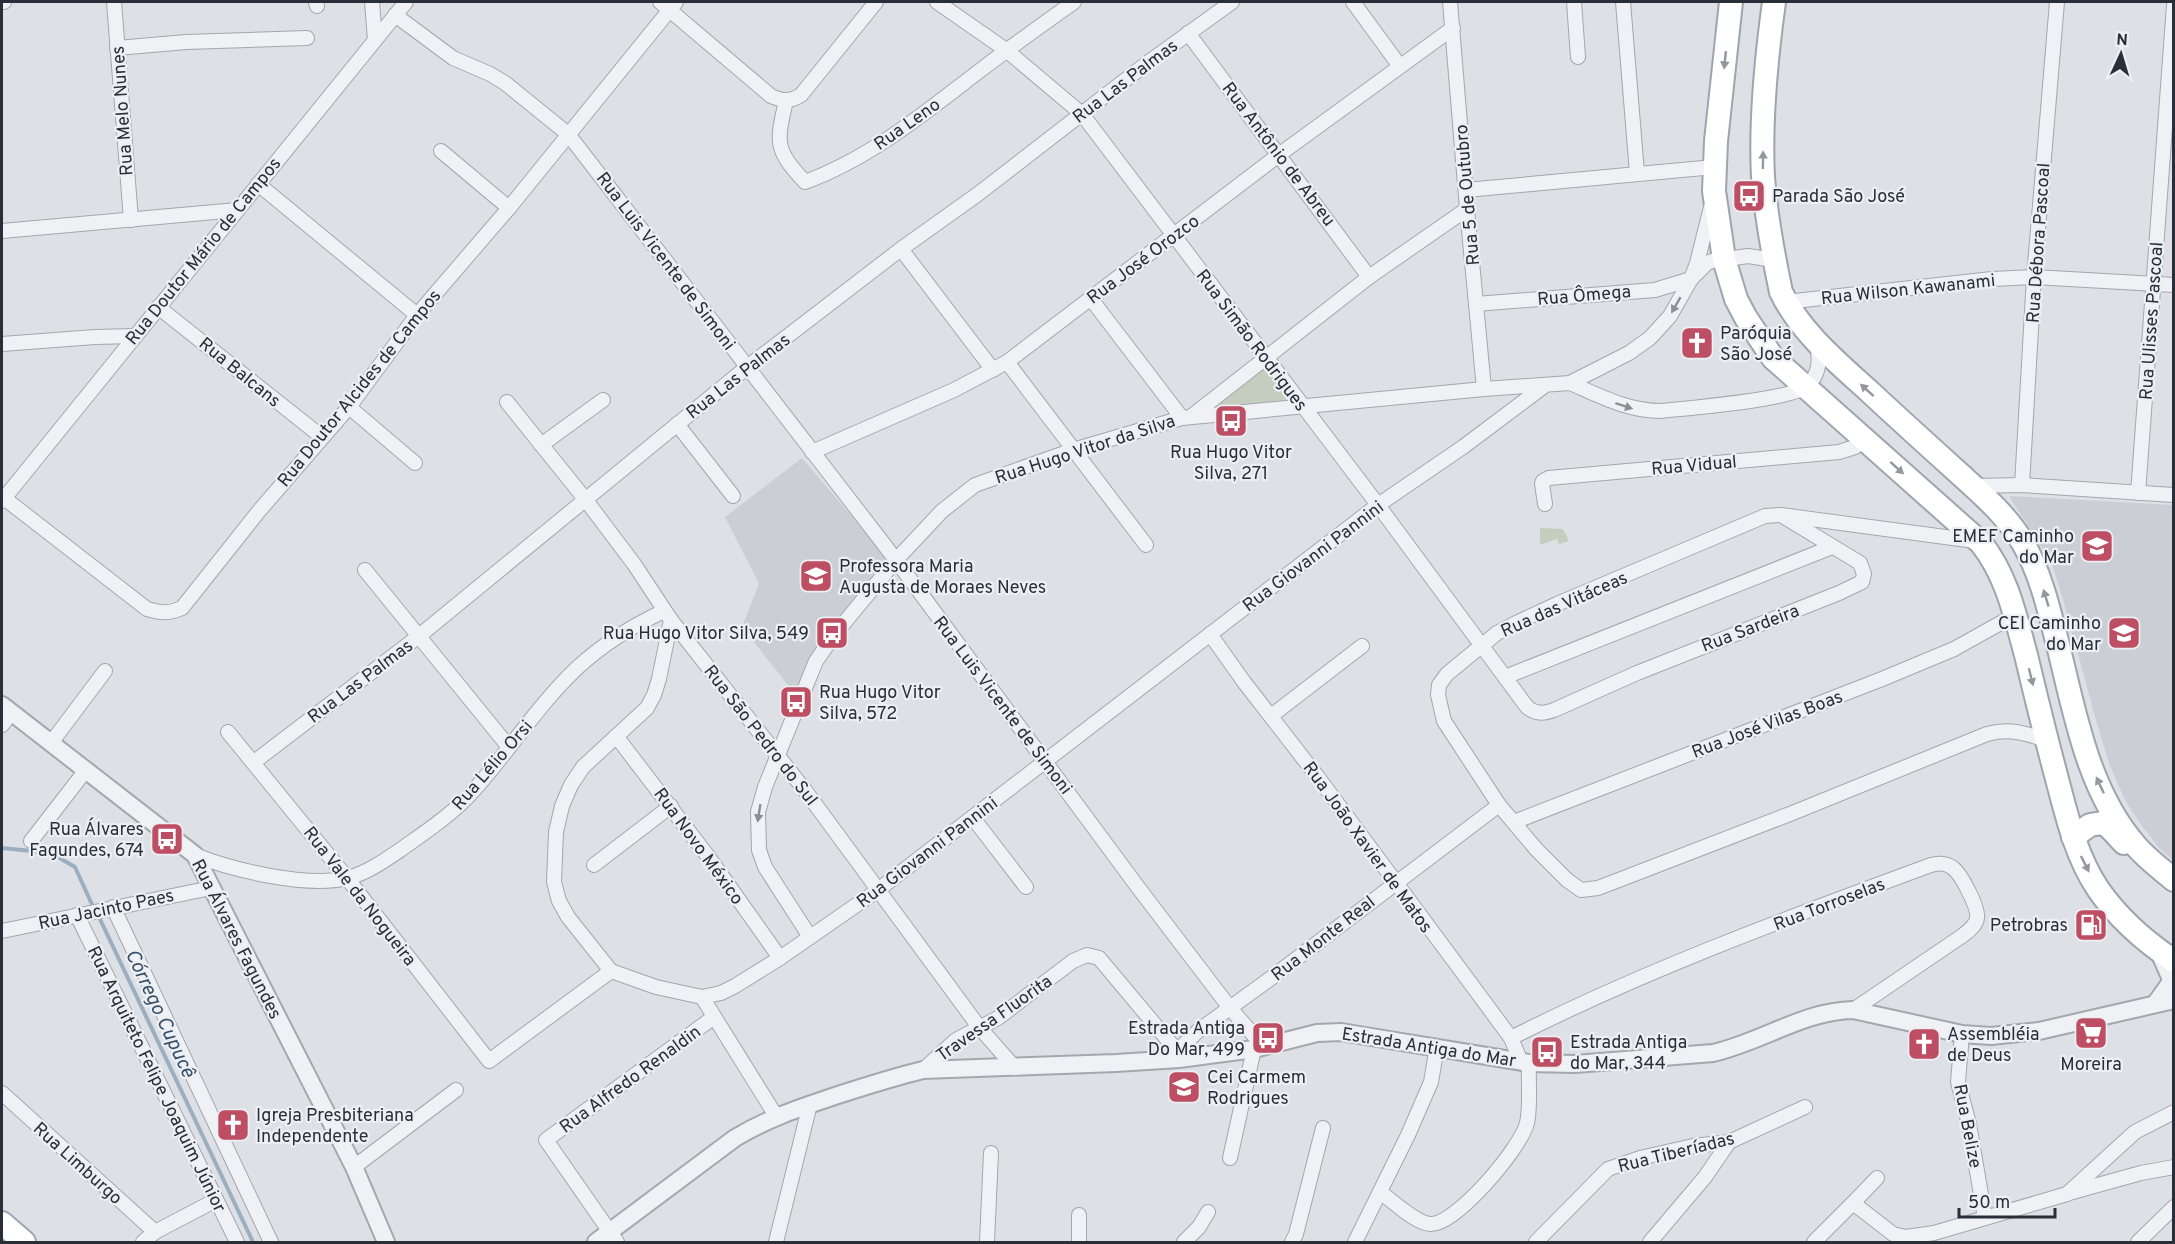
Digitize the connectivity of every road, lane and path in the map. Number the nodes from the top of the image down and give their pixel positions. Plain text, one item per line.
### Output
1 (114, 2) edge
2 (372, 2) edge
3 (406, 2) edge
4 (876, 2) edge
5 (937, 2) edge
6 (1074, 2) edge
7 (1232, 2) edge
8 (1353, 2) edge
9 (1450, 2) edge
10 (1574, 2) edge
11 (1623, 2) edge
12 (1731, 2) edge
13 (1774, 2) edge
14 (2057, 2) edge
15 (669, 4) edge
16 (2174, 5) edge
17 (395, 15) junction
18 (1453, 28) junction
19 (1188, 33) junction
20 (307, 38) dead end
21 (375, 40) junction
22 (117, 48) junction
23 (1006, 50) junction
24 (1578, 57) dead end
25 (1400, 65) junction
26 (786, 101) junction
27 (1082, 114) junction
28 (568, 134) junction
29 (441, 151) dead end
30 (1280, 154) junction
31 (1714, 167) junction
32 (1637, 173) junction
33 (258, 184) junction
34 (1467, 190) junction
35 (1714, 191) junction
36 (509, 208) junction
37 (1467, 209) junction
38 (237, 210) junction
39 (130, 220) junction
40 (2, 231) edge
41 (1174, 236) junction
42 (901, 249) junction
43 (1724, 259) junction
44 (1774, 260) junction
45 (1369, 277) junction
46 (2034, 277) junction
47 (1691, 279) junction
48 (2154, 284) junction
49 (2174, 285) edge
50 (1091, 298) junction
51 (1786, 302) junction
52 (1476, 304) junction
53 (158, 307) junction
54 (417, 315) junction
55 (134, 336) junction
56 (1817, 344) junction
57 (3, 345) edge
58 (1267, 358) junction
59 (1007, 362) junction
60 (746, 368) junction
61 (993, 370) junction
62 (1570, 383) junction
63 (1543, 387) junction
64 (1805, 388) junction
65 (1484, 389) junction
66 (603, 400) dead end
67 (507, 402) dead end
68 (1302, 406) junction
69 (349, 407) junction
70 (1187, 417) junction
71 (677, 424) junction
72 (322, 437) junction
73 (1864, 438) junction
74 (541, 445) junction
75 (1073, 450) junction
76 (812, 452) junction
77 (415, 463) dead end
78 (2000, 485) junction
79 (2022, 485) junction
80 (1973, 486) junction
81 (2138, 493) junction
82 (2174, 495) edge
83 (733, 496) dead end
84 (3, 499) edge
85 (585, 499) junction
86 (1545, 504) dead end
87 (1378, 505) junction
88 (1994, 507) junction
89 (1781, 516) junction
90 (1981, 543) junction
91 (1146, 545) dead end
92 (1832, 547) junction
93 (896, 560) junction
94 (365, 570) dead end
95 (667, 615) junction
96 (2015, 615) junction
97 (1210, 634) junction
98 (419, 636) junction
99 (1483, 645) junction
100 (1362, 646) dead end
101 (105, 671) dead end
102 (1505, 677) junction
103 (1533, 712) joint
104 (5, 714) edge
105 (1271, 716) junction
106 (228, 732) dead end
107 (616, 736) junction
108 (2046, 740) junction
109 (51, 743) junction
110 (508, 746) junction
111 (778, 758) junction
112 (254, 762) junction
113 (1045, 762) junction
114 (86, 770) junction
115 (1499, 805) junction
116 (671, 806) junction
117 (973, 818) junction
118 (1514, 822) junction
119 (2073, 837) junction
120 (31, 841) dead end
121 (195, 855) junction
122 (594, 865) dead end
123 (348, 878) junction
124 (2174, 880) edge
125 (1395, 884) junction
126 (1026, 887) dead end
127 (211, 888) junction
128 (2174, 888) edge
129 (878, 890) junction
130 (110, 908) junction
131 (80, 914) junction
132 (2, 931) edge
133 (810, 937) junction
134 (2166, 956) edge
135 (780, 958) junction
136 (611, 971) junction
137 (702, 998) junction
138 (2174, 1000) edge
139 (2155, 1004) junction
140 (1230, 1008) junction
141 (1853, 1010) junction
142 (714, 1017) junction
143 (979, 1027) junction
144 (1962, 1034) junction
145 (1511, 1038) junction
146 (1437, 1047) junction
147 (1259, 1048) junction
148 (1178, 1055) junction
149 (1525, 1062) junction
150 (1015, 1068) junction
151 (923, 1070) junction
152 (456, 1090) dead end
153 (2, 1094) edge
154 (810, 1104) junction
155 (1805, 1107) dead end
156 (2174, 1112) edge
157 (776, 1116) junction
158 (1323, 1128) dead end
159 (1729, 1142) junction
160 (991, 1153) dead end
161 (1230, 1158) dead end
162 (354, 1167) junction
163 (2174, 1167) edge
164 (1877, 1178) dead end
165 (1380, 1192) junction
166 (2067, 1194) junction
167 (216, 1200) junction
168 (1853, 1203) junction
169 (2174, 1208) edge
170 (1208, 1212) dead end
171 (1079, 1215) dead end
172 (1985, 1218) junction
173 (2, 1223) edge
174 (155, 1232) junction
175 (613, 1237) edge
176 (1188, 1239) edge
177 (24, 1242) edge
178 (143, 1242) edge
179 (237, 1242) edge
180 (271, 1242) edge
181 (386, 1242) edge
182 (596, 1242) edge
183 (776, 1242) edge
184 (987, 1242) edge
185 (1079, 1242) edge
186 (1292, 1242) edge
187 (1355, 1242) edge
188 (1536, 1242) edge
189 (1650, 1242) edge
190 (1814, 1242) edge
191 (2138, 1242) edge

1 - 22 street, Rua Melo Nunes
2 - 21 street
3 - 17 street, Rua Doutor Mário de Campos
4 - 26 street
5 - 23 street, Rua Simão Rodrigues
6 - 23 street, Rua Leno
7 - 19 street, Rua Las Palmas
8 - 25 street
9 - 18 street, Rua 5 de Outubro
10 - 24 street
11 - 32 street
12 -> 31 main road
44 -> 13 main road
14 - 46 street, Rua Débora Pascoal
15 - 26 street
15 - 28 street, Rua Doutor Alcides de Campos
16 - 48 street, Rua Ulisses Pascoal
17 - 21 street, Rua Doutor Mário de Campos
17 - 28 street, Rua Luis Vicente de Simoni
18 - 25 street, Rua José Orozco
18 - 34 street, Rua 5 de Outubro
19 - 27 street, Rua Las Palmas
19 - 30 street, Rua Antônio de Abreu
20 - 22 street
21 - 33 street, Rua Doutor Mário de Campos
22 - 39 street, Rua Melo Nunes
23 - 26 street, Rua Leno
23 - 27 street, Rua Simão Rodrigues
25 - 30 street, Rua José Orozco
27 - 41 street, Rua Simão Rodrigues
27 - 42 street, Rua Las Palmas
28 - 36 street, Rua Doutor Alcides de Campos
28 - 60 street, Rua Luis Vicente de Simoni
29 - 36 street
30 - 41 street, Rua José Orozco
30 - 45 street, Rua Antônio de Abreu
31 - 32 street
31 - 35 main road
32 - 34 street
33 - 38 street, Rua Doutor Mário de Campos
33 - 54 street
34 - 37 street, Rua 5 de Outubro
35 - 43 main road
35 - 47 street, Rua Hugo Vitor da Silva
36 - 54 street, Rua Doutor Alcides de Campos
37 - 45 street
37 - 52 street, Rua 5 de Outubro
38 - 39 street
38 - 53 street, Rua Doutor Mário de Campos
39 - 40 street
41 - 50 street, Rua José Orozco
41 - 58 street, Rua Simão Rodrigues
42 - 60 street, Rua Las Palmas
42 - 61 street
43 - 44 street, Rua Hugo Vitor da Silva
43 - 47 street, Rua Hugo Vitor da Silva
43 - 64 main road
44 - 51 main road
45 - 58 street
46 - 48 street, Rua Wilson Kawanami
46 - 51 street, Rua Wilson Kawanami
46 - 79 street, Rua Débora Pascoal
47 - 52 street, Rua Ômega
47 -> 62 street, Rua Hugo Vitor da Silva
48 - 49 street, Rua Wilson Kawanami
48 - 81 street, Rua Ulisses Pascoal
50 - 59 street, Rua José Orozco
50 - 70 street
51 - 56 main road
52 - 65 street, Rua 5 de Outubro
53 - 55 street, Rua Doutor Mário de Campos
53 - 72 street, Rua Balcans
54 - 69 street, Rua Doutor Alcides de Campos
55 - 57 street
55 - 84 street, Rua Doutor Mário de Campos
56 - 64 street
80 -> 56 main road
58 - 68 street, Rua Simão Rodrigues
58 - 70 street
59 - 61 street, Rua José Orozco
59 - 75 street
60 - 71 street, Rua Las Palmas
60 - 76 street, Rua Luis Vicente de Simoni
61 - 76 street, Rua José Orozco
62 - 63 street, Rua Hugo Vitor da Silva
62 -> 64 street
63 - 65 street, Rua Hugo Vitor da Silva
63 - 87 street, Rua Giovanni Pannini
64 - 73 main road
65 - 68 street, Rua Hugo Vitor da Silva
66 - 74 street
67 - 74 street, Rua São Pedro do Sul
68 - 70 street, Rua Hugo Vitor da Silva
68 - 87 street, Rua Simão Rodrigues
69 - 72 street, Rua Doutor Alcides de Campos
69 - 77 street
70 - 75 street, Rua Hugo Vitor da Silva
71 - 83 street
71 - 85 street, Rua Las Palmas
72 - 84 street, Rua Doutor Alcides de Campos
73 - 86 street, Rua Vidual
73 -> 90 main road
74 - 85 street, Rua São Pedro do Sul
75 - 91 street
75 - 93 street, Rua Hugo Vitor da Silva
76 - 93 street, Rua Luis Vicente de Simoni
78 - 79 street
78 - 80 street
78 - 88 street
79 - 81 street
80 - 88 main road
81 - 82 street
85 - 95 street, Rua São Pedro do Sul
85 - 98 street, Rua Las Palmas
87 - 97 street, Rua Giovanni Pannini
87 - 99 street, Rua Simão Rodrigues
124 -> 88 main road
89 - 90 street, Rua das Vitáceas
89 - 92 street, Rua Sardeira
89 - 99 street, Rua das Vitáceas
90 - 96 main road
92 - 102 street
92 - 103 street, Rua Sardeira
93 - 111 street, Rua Hugo Vitor da Silva
93 - 113 street, Rua Luis Vicente de Simoni
94 - 98 street
95 - 107 street
95 - 110 street, Rua Lélio Orsi
95 - 111 street, Rua São Pedro do Sul
96 -> 108 main road
96 - 118 street, Rua José Vilas Boas
97 - 105 street, Rua João Xavier de Matos
97 - 113 street, Rua Giovanni Pannini
98 - 110 street
98 - 112 street, Rua Las Palmas
99 - 102 street, Rua Simão Rodrigues
99 - 115 street, Rua das Vitáceas
100 - 105 street
101 - 109 street
102 - 103 street, Rua Simão Rodrigues
104 - 109 street, Rua Álvares Fagundes
105 - 125 street, Rua João Xavier de Matos
106 - 112 street, Rua Vale da Nogueira
107 - 116 street, Rua Novo México
107 - 136 street
108 - 118 street, Rua das Vitáceas
108 - 119 main road
109 - 114 street, Rua Álvares Fagundes
110 - 123 street, Rua Lélio Orsi
111 - 129 street, Rua São Pedro do Sul
111 -> 133 street, Rua Hugo Vitor da Silva
112 - 123 street, Rua Vale da Nogueira
113 - 117 street, Rua Giovanni Pannini
113 - 140 street, Rua Luis Vicente de Simoni
114 - 120 street
114 - 121 street, Rua Álvares Fagundes
115 - 118 street, Rua das Vitáceas
115 - 125 street, Rua Monte Real
116 - 122 street
116 - 135 street, Rua Novo México
117 - 126 street
117 - 129 street, Rua Giovanni Pannini
119 - 128 main road
119 -> 134 main road
121 - 123 street, Rua Lélio Orsi
121 - 127 street, Rua Álvares Fagundes
123 - 136 street, Rua Vale da Nogueira
125 - 140 street, Rua Monte Real
125 - 145 street, Rua João Xavier de Matos
127 - 130 street, Rua Jacinto Paes
127 - 162 street, Rua Álvares Fagundes
129 - 133 street, Rua Giovanni Pannini
129 - 143 street, Rua São Pedro do Sul
130 - 131 street, Rua Jacinto Paes
130 - 180 street, Rua Arquiteto Felipe Joaquim Júnior
131 - 132 street, Rua Jacinto Paes
131 - 167 street, Rua Arquiteto Felipe Joaquim Júnior
133 - 135 street, Rua Giovanni Pannini
134 - 139 street
135 - 137 street, Rua Giovanni Pannini
136 - 137 street
137 - 142 street
138 - 139 street, Estrada Antiga do Mar
139 - 144 street, Estrada Antiga do Mar
140 - 147 street, Rua Luis Vicente de Simoni
140 - 148 street, Rua Monte Real
141 - 144 street, Estrada Antiga do Mar
141 - 145 street, Rua Torroselas
141 - 149 street, Estrada Antiga do Mar
142 - 157 street
142 - 175 street, Rua Alfredo Renaldin
143 - 148 street, Travessa Fluorita
143 - 150 street, Rua São Pedro do Sul
143 - 151 street, Travessa Fluorita
144 - 172 street, Rua Belize
145 - 149 street, Rua João Xavier de Matos
146 - 147 street, Estrada Antiga do Mar
146 - 149 street, Estrada Antiga do Mar
146 - 165 street
147 - 148 street, Estrada Antiga do Mar
147 - 161 street
148 - 150 street, Estrada Antiga do Mar
149 - 165 street
150 - 151 street, Estrada Antiga do Mar
151 - 154 street, Estrada Antiga do Mar
152 - 162 street
153 - 174 street, Rua Limburgo
154 - 157 street, Estrada Antiga do Mar
154 - 183 street
155 - 159 street, Rua Tiberíadas
156 - 166 street
157 - 175 street, Estrada Antiga do Mar
158 - 186 street
159 - 188 street, Rua Tiberíadas
159 - 189 street
160 - 184 street
162 - 181 street, Rua Álvares Fagundes
163 - 166 street
164 - 168 street
165 - 187 street
166 - 172 street
167 - 174 street
167 - 179 street, Rua Arquiteto Felipe Joaquim Júnior
168 - 172 street
168 - 190 street
169 - 191 street
170 - 176 street
171 - 185 street
173 - 177 main road
174 - 178 street
175 - 182 street, Estrada Antiga do Mar

